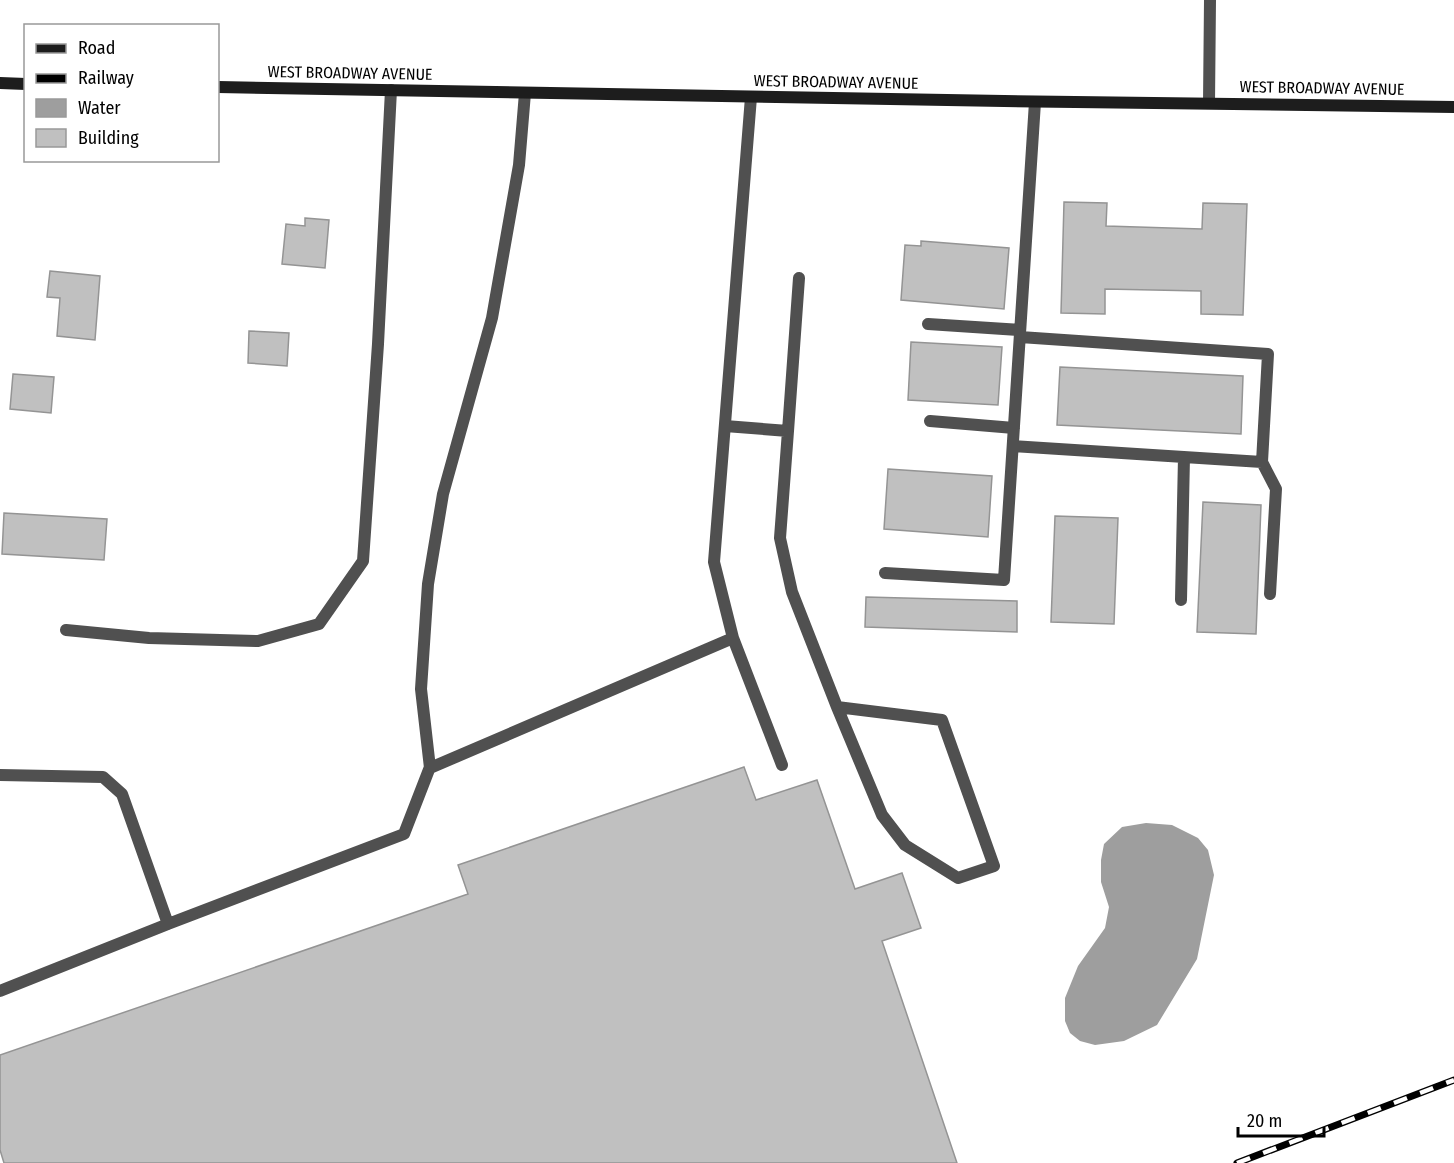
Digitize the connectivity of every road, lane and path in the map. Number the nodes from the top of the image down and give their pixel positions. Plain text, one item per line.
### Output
1 (1210, 0) edge
2 (0, 83) edge
3 (24, 84) edge
4 (219, 87) edge
5 (391, 90) junction
6 (525, 93) junction
7 (751, 97) junction
8 (1035, 102) junction
9 (1209, 103) junction
10 (1454, 107) edge
11 (799, 278) dead end
12 (928, 324) dead end
13 (1020, 333) junction
14 (930, 421) dead end
15 (725, 426) junction
16 (1014, 428) junction
17 (788, 431) junction
18 (1013, 447) junction
19 (1184, 457) junction
20 (1262, 462) junction
21 (885, 573) dead end
22 (1270, 594) dead end
23 (1180, 600) dead end
24 (66, 630) dead end
25 (733, 638) junction
26 (837, 707) junction
27 (782, 765) dead end
28 (430, 767) junction
29 (0, 776) edge
30 (168, 924) junction
31 (0, 991) edge

1 - 9 street
2 - 3 street
4 - 5 street, WEST BROADWAY AVENUE
5 - 6 street, WEST BROADWAY AVENUE
5 - 24 street
6 - 7 street, WEST BROADWAY AVENUE
6 - 28 street
7 - 8 street, WEST BROADWAY AVENUE
7 - 15 street
8 - 9 street, WEST BROADWAY AVENUE
8 - 13 street
9 - 10 street, WEST BROADWAY AVENUE
11 - 17 street
12 - 13 street
13 - 16 street
13 - 20 street
14 - 16 street
15 - 17 street
15 - 25 street
16 - 18 street
17 - 26 street
18 - 19 street
18 - 21 street
19 - 20 street
19 - 23 street
20 - 22 street
25 - 27 street
25 - 28 street
26 - 26 street
28 - 30 street
29 - 30 street
30 - 31 street

